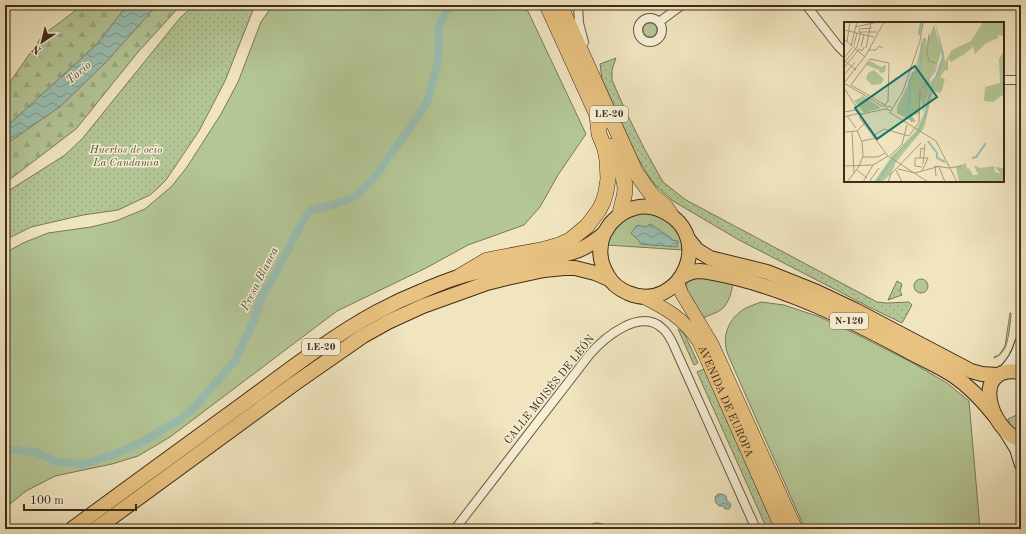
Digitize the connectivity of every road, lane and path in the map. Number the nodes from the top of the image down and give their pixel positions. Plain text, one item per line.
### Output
1 (547, 5) edge
2 (560, 5) edge
3 (578, 5) edge
4 (682, 5) edge
5 (806, 5) edge
6 (659, 22) dead end
7 (844, 52) edge
8 (591, 76) junction
9 (1004, 80) edge
10 (1021, 80) edge
11 (597, 115) junction
12 (620, 214) junction
13 (671, 215) junction
14 (604, 233) junction
15 (689, 240) junction
16 (460, 276) junction
17 (609, 279) junction
18 (680, 279) junction
19 (641, 296) junction
20 (1021, 343) edge
21 (1021, 372) edge
22 (1001, 374) junction
23 (999, 421) junction
24 (1021, 440) edge
25 (1021, 465) edge
26 (72, 529) edge
27 (96, 529) edge
28 (454, 529) edge
29 (756, 529) edge
30 (782, 529) edge
31 (796, 529) edge

1 - 11 highway, LE-20
2 - 8 highway, LE-20
3 - 8 street
4 - 6 street
5 - 7 street
8 - 13 highway, LE-20
9 - 10 street
11 - 12 highway, LE-20
11 - 16 highway
12 - 13 highway
12 - 14 highway
13 - 15 highway
14 - 16 highway, LE-20
14 - 17 highway
15 - 18 highway
15 - 22 highway, N-120
16 - 26 highway, LE-20
17 - 19 highway
17 - 27 highway, LE-20
18 - 19 highway
18 - 23 highway, N-120
18 - 31 main road, AVENIDA DE EUROPA
19 - 30 main road, AVENIDA DE EUROPA
20 - 22 main road
21 - 22 highway, N-120
22 - 23 highway
23 - 24 highway, N-120
23 - 25 main road
28 - 29 street, CALLE MOISÉS DE LEÓN

